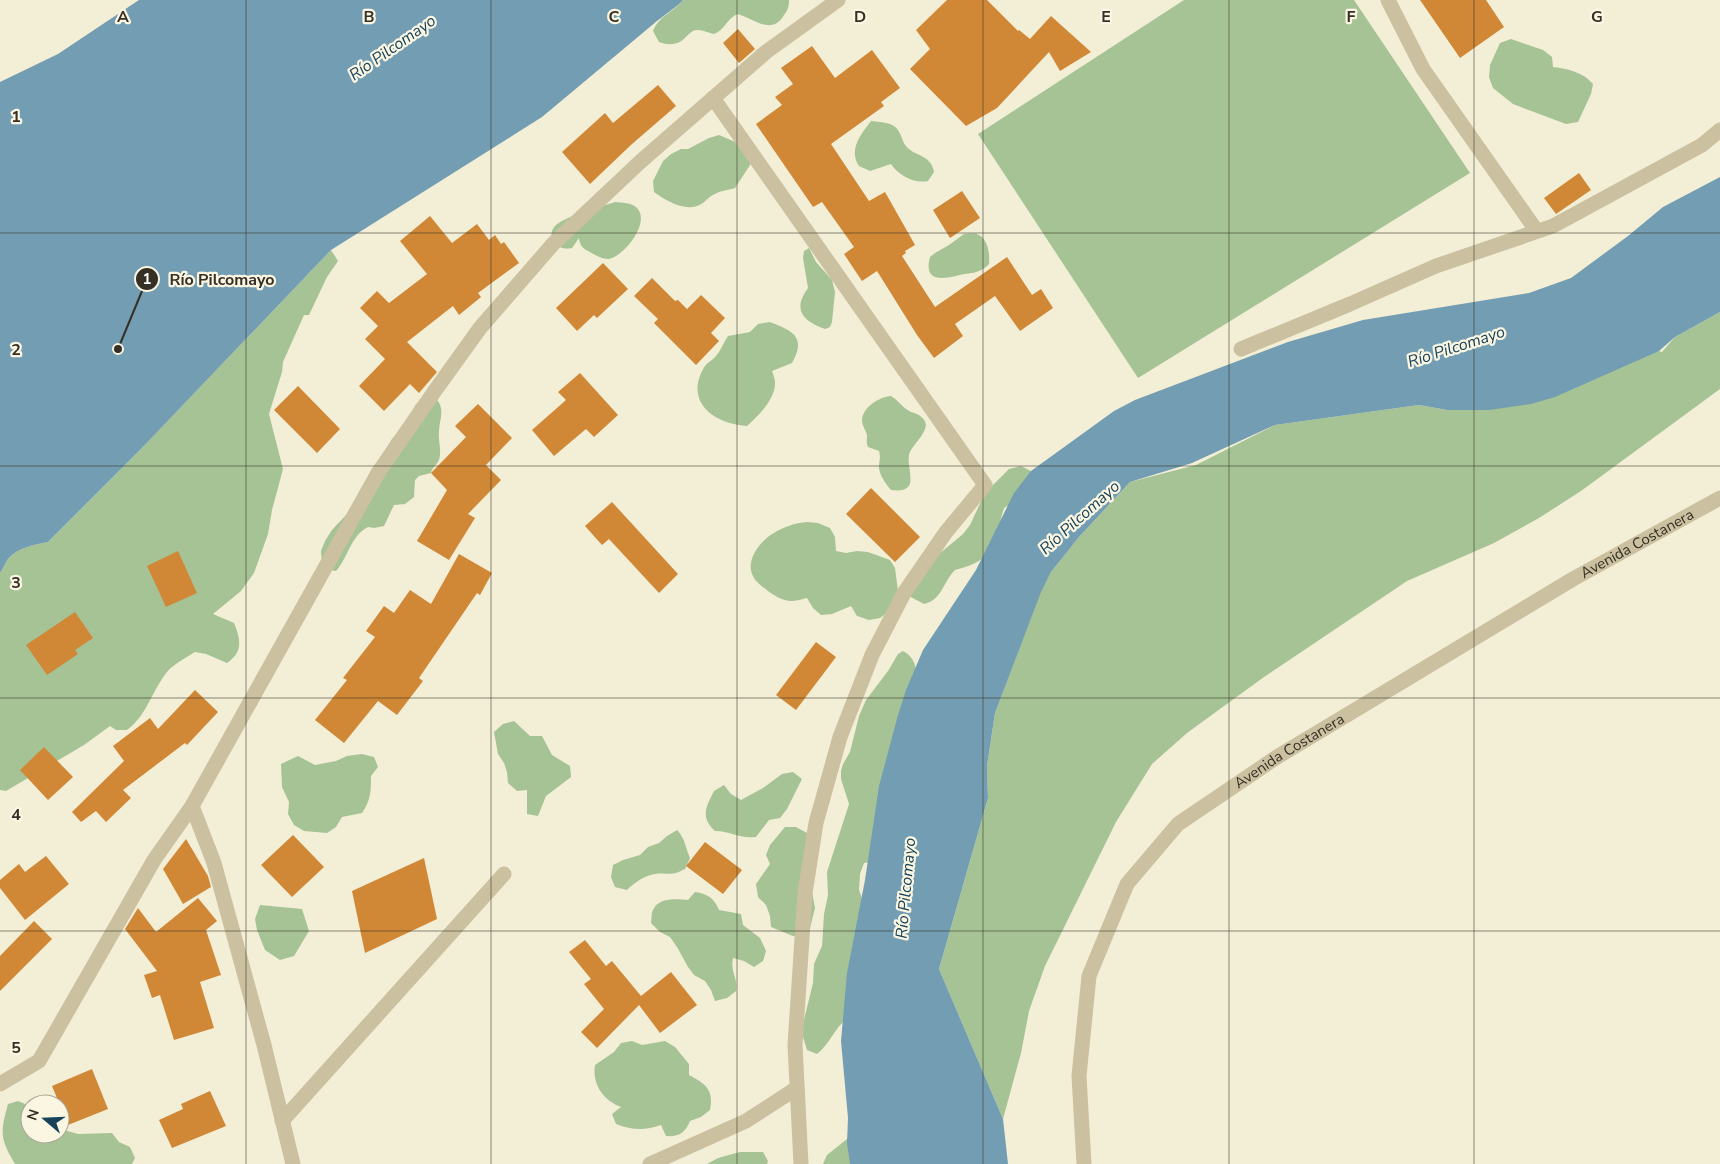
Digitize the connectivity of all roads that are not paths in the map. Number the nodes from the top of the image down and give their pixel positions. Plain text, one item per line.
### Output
1 (838, 0) edge
2 (1388, 0) edge
3 (713, 98) junction
4 (1720, 130) edge
5 (1536, 230) junction
6 (1241, 349) dead end
7 (1720, 498) edge
8 (192, 806) junction
9 (504, 874) dead end
10 (0, 1084) edge
11 (797, 1088) junction
12 (282, 1121) junction
13 (293, 1164) edge
14 (650, 1164) edge
15 (802, 1164) edge
16 (1084, 1164) edge

1 - 3 street
2 - 5 street
3 - 8 street
3 - 11 street
4 - 5 street
5 - 6 street
7 - 16 street, Avenida Costanera
8 - 10 street
8 - 12 street
9 - 12 street
11 - 14 street
11 - 15 street
12 - 13 street

